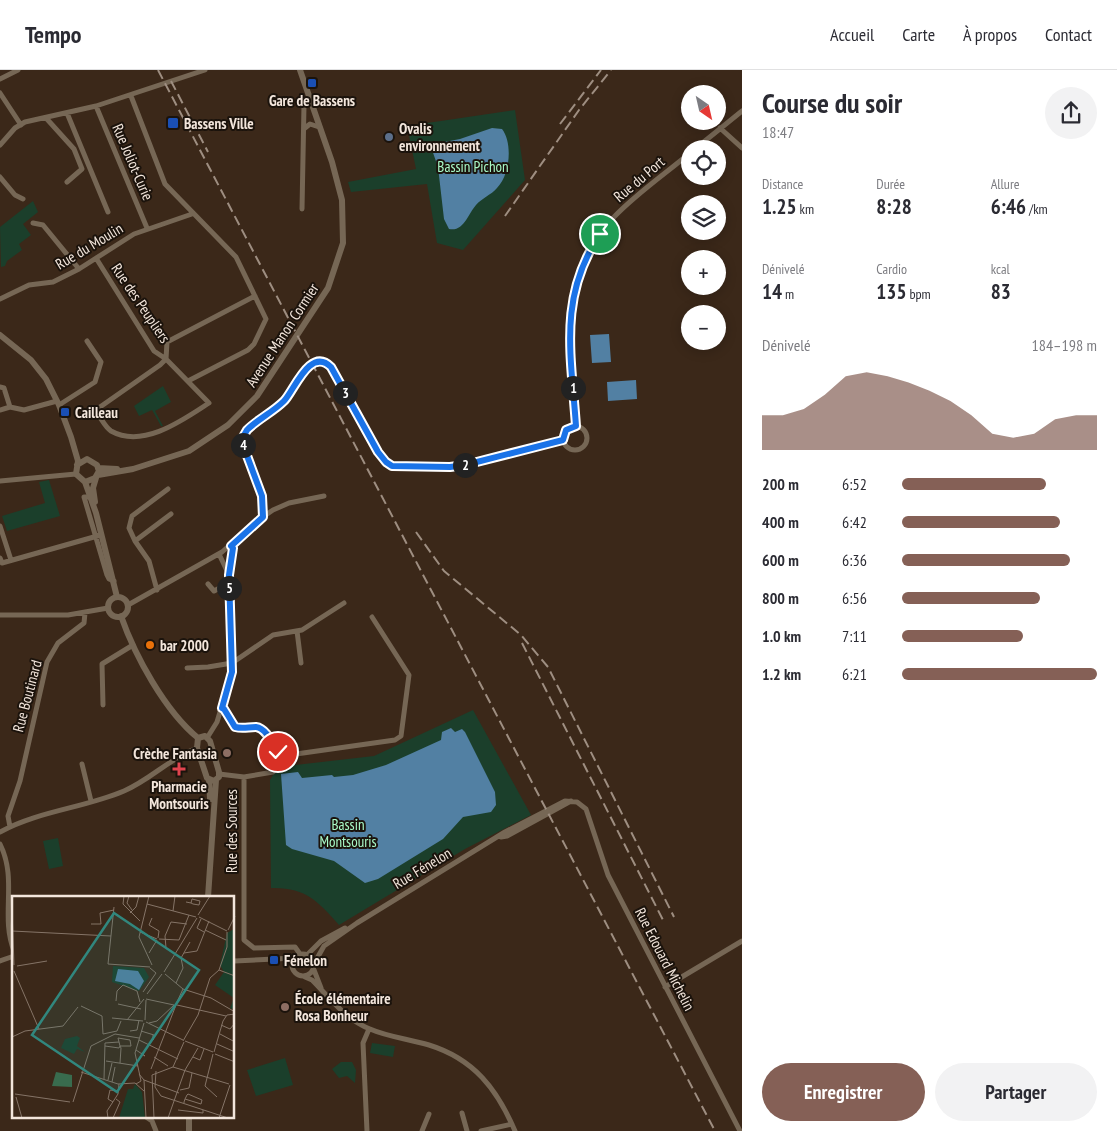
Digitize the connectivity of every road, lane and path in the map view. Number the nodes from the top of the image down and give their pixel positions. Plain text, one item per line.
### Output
1 (18, 70) edge
2 (205, 70) edge
3 (300, 70) edge
4 (0, 79) edge
5 (0, 93) edge
6 (131, 96) junction
7 (310, 101) junction
8 (96, 106) junction
9 (742, 111) edge
10 (67, 113) junction
11 (46, 118) junction
12 (726, 123) edge
13 (21, 125) junction
14 (319, 127) junction
15 (304, 128) junction
16 (718, 130) edge
17 (722, 130) edge
18 (706, 140) edge
19 (0, 145) edge
20 (742, 148) edge
21 (681, 161) edge
22 (0, 177) edge
23 (67, 182) dead end
24 (23, 199) dead end
25 (302, 209) dead end
26 (108, 212) dead end
27 (192, 214) junction
28 (33, 223) dead end
29 (147, 228) junction
30 (96, 258) junction
31 (79, 268) junction
32 (255, 296) junction
33 (0, 299) edge
34 (0, 335) edge
35 (87, 341) dead end
36 (166, 359) junction
37 (188, 382) junction
38 (0, 387) edge
39 (58, 403) junction
40 (10, 407) junction
41 (0, 410) edge
42 (576, 426) junction
43 (71, 437) junction
44 (563, 440) junction
45 (87, 459) junction
46 (78, 465) junction
47 (98, 472) junction
48 (76, 474) junction
49 (0, 481) edge
50 (85, 482) junction
51 (168, 489) dead end
52 (82, 490) dead end
53 (324, 496) dead end
54 (87, 497) junction
55 (96, 513) junction
56 (171, 514) dead end
57 (263, 517) junction
58 (0, 526) edge
59 (98, 536) junction
60 (135, 541) junction
61 (231, 546) junction
62 (219, 554) junction
63 (0, 558) edge
64 (11, 560) junction
65 (229, 575) junction
66 (229, 583) junction
67 (208, 584) dead end
68 (157, 590) junction
69 (117, 597) junction
70 (344, 603) dead end
71 (128, 605) junction
72 (108, 608) junction
73 (85, 613) junction
74 (0, 615) edge
75 (121, 616) junction
76 (372, 617) dead end
77 (297, 631) junction
78 (133, 646) junction
79 (232, 663) junction
80 (302, 663) dead end
81 (187, 668) dead end
82 (103, 705) dead end
83 (222, 708) junction
84 (198, 738) junction
85 (207, 738) junction
86 (197, 748) junction
87 (289, 756) junction
88 (82, 764) dead end
89 (244, 777) junction
90 (215, 778) junction
91 (91, 801) junction
92 (571, 802) joint
93 (10, 826) junction
94 (0, 833) edge
95 (0, 843) edge
96 (206, 896) edge
97 (357, 923) junction
98 (742, 940) edge
99 (12, 947) edge
100 (300, 954) junction
101 (308, 954) junction
102 (12, 957) edge
103 (282, 958) junction
104 (295, 958) junction
105 (0, 961) edge
106 (235, 961) edge
107 (314, 962) junction
108 (292, 964) junction
109 (314, 970) junction
110 (305, 977) junction
111 (665, 987) junction
112 (327, 996) junction
113 (369, 1029) junction
114 (462, 1113) dead end
115 (429, 1114) dead end
116 (148, 1118) edge
117 (189, 1118) edge
118 (512, 1124) junction
119 (156, 1131) edge
120 (189, 1131) edge
121 (367, 1131) edge
122 (422, 1131) edge
123 (466, 1131) edge
124 (481, 1131) edge
125 (515, 1131) edge
126 (740, 1131) edge

1 - 4 street
2 - 6 street
3 - 7 street, Avenue Manon Cormier
5 - 13 street
6 - 8 street
6 - 27 street
7 - 14 street, Avenue Manon Cormier
7 - 15 street
8 - 10 street
8 - 29 street, Rue Joliot-Curie
9 - 12 street
10 - 11 street
10 - 26 street
11 - 13 street
11 - 23 street
13 - 19 street
14 - 15 street
14 - 47 street, Avenue Manon Cormier
15 - 25 street
16 - 18 street
17 - 20 street
21 - 42 street, Rue du Port
22 - 24 street
27 - 29 street, Rue du Moulin
27 - 32 street
28 - 31 street
29 - 30 street, Rue du Moulin
30 - 31 street, Rue du Moulin
30 - 36 street, Rue des Peupliers
31 - 33 street, Rue du Moulin
32 - 36 street
32 - 37 street
34 - 39 street
35 - 39 street
36 - 37 street, Rue des Peupliers
36 - 37 street, Rue des Peupliers
38 - 40 street
39 - 40 street
39 - 43 street
40 - 41 street
42 - 44 street
42 - 44 street
43 - 45 street
43 - 46 street
44 - 57 street
45 - 46 street
45 - 47 street
46 - 48 street
47 - 50 street
47 - 55 street
48 - 49 street
48 - 50 street
50 - 54 street
51 - 60 street
52 - 54 street
53 - 57 street
54 - 55 street
54 - 59 street
55 - 59 street
56 - 60 street
57 - 61 street
58 - 64 street
59 - 64 street
59 - 69 street
60 - 68 street
61 - 62 street
61 - 65 street
62 - 65 street
62 - 68 street
63 - 64 street
65 - 66 street
66 - 67 street
66 - 79 street
68 - 71 street
69 - 71 street
69 - 72 street
70 - 77 street
71 - 75 street
72 - 73 street
72 - 75 street
73 - 74 street
73 - 93 street, Rue Boutinard
75 - 78 street
76 - 87 street
77 - 79 street
77 - 80 street
78 - 82 street
78 - 84 street
79 - 81 street
79 - 83 street
83 - 85 street
83 - 87 street
84 - 85 street
84 - 86 street
85 - 90 street
86 - 90 street
86 - 91 street
87 - 89 street
88 - 91 street
89 - 90 street
89 - 100 street, Rue des Sources
90 - 96 street
91 - 93 street
92 - 97 street, Rue Fénelon
92 - 111 street, Rue Edouard Michelin
93 - 94 street
94 - 95 street
95 - 99 street
97 - 101 street, Rue Fénelon
97 - 107 street, Rue Fénelon
98 - 111 street
100 - 101 street
100 - 104 street
101 - 107 street
102 - 105 street
103 - 104 street
103 - 106 street
103 - 108 street
104 - 108 street
107 - 109 street
108 - 110 street
109 - 110 street
109 - 112 street
110 - 112 street
111 - 126 street, Rue Edouard Michelin
112 - 113 street
113 - 118 street
113 - 121 street
114 - 123 street
115 - 122 street
116 - 119 street
117 - 120 street
118 - 124 street
118 - 125 street

